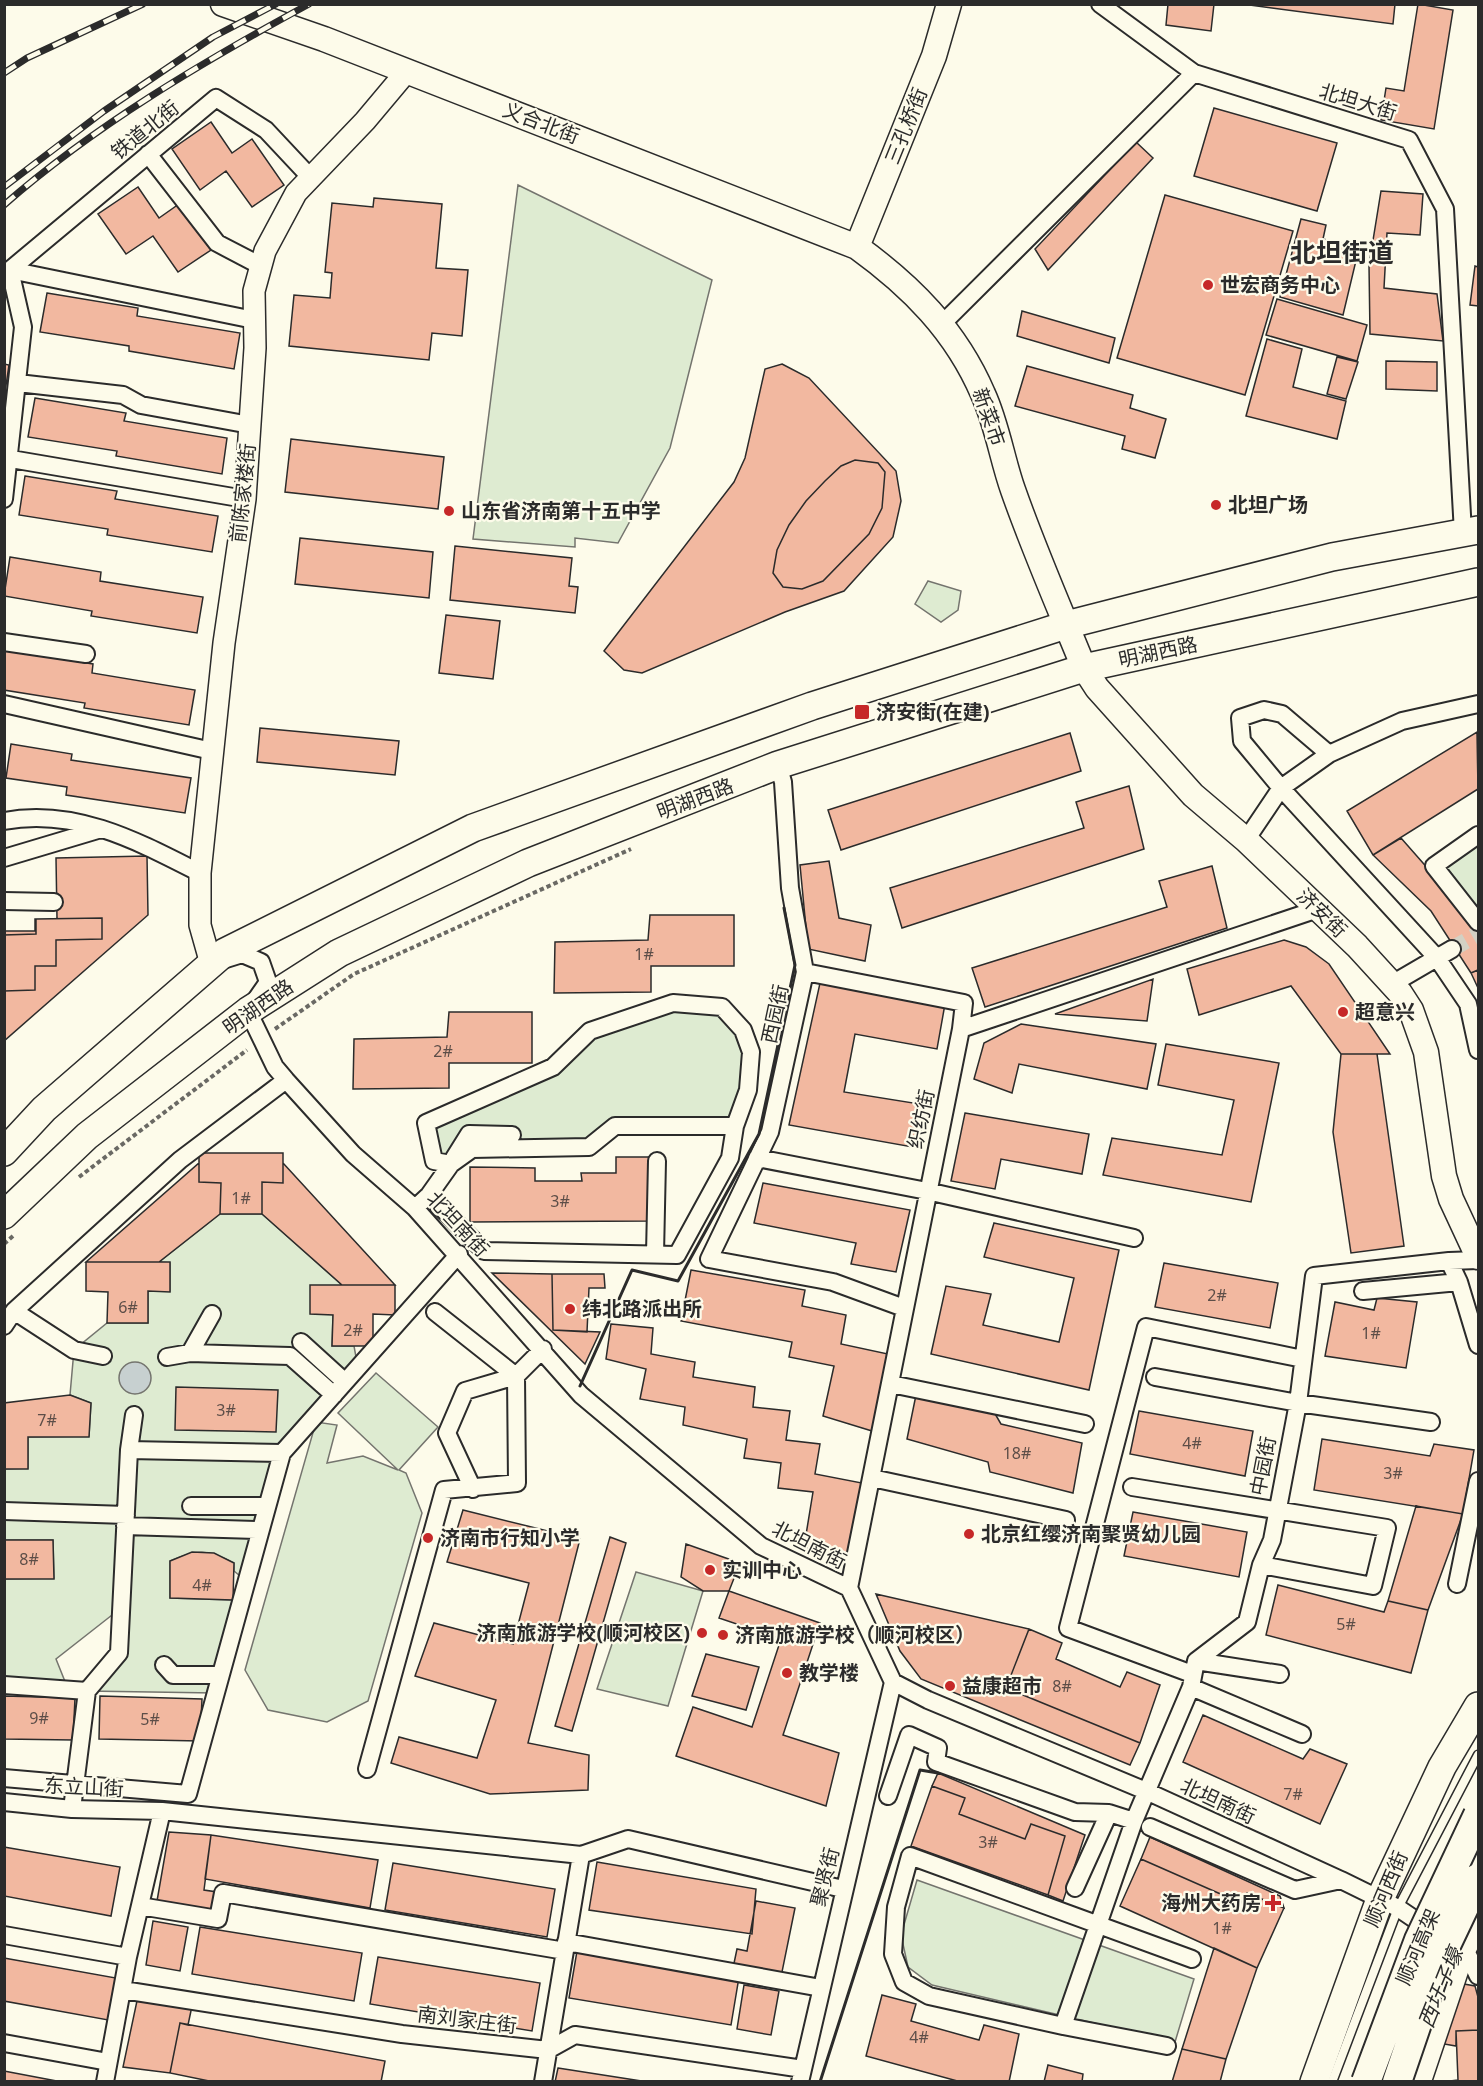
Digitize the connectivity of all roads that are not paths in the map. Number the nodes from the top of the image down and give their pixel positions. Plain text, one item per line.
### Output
1 (223, 4) edge
2 (949, 4) edge
3 (1100, 4) edge
4 (407, 71) junction
5 (1194, 73) junction
6 (148, 154) junction
7 (311, 178) junction
8 (857, 247) junction
9 (261, 266) junction
10 (7, 272) edge
11 (254, 320) junction
12 (942, 324) junction
13 (18, 383) junction
14 (249, 426) junction
15 (11, 459) junction
16 (4, 499) edge
17 (245, 499) junction
18 (1471, 531) edge
19 (1479, 582) edge
20 (1066, 625) junction
21 (4, 642) edge
22 (86, 654) dead end
23 (1084, 668) junction
24 (1479, 704) edge
25 (4, 705) edge
26 (212, 751) junction
27 (1329, 754) junction
28 (778, 765) junction
29 (1281, 788) junction
30 (4, 821) edge
31 (101, 829) junction
32 (1479, 835) edge
33 (1246, 840) junction
34 (4, 858) edge
35 (200, 873) junction
36 (4, 901) edge
37 (54, 903) dead end
38 (1318, 909) junction
39 (1479, 922) edge
40 (1452, 950) tunnel mouth
41 (1437, 958) junction
42 (211, 964) junction
43 (805, 972) junction
44 (1392, 984) junction
45 (248, 1011) junction
46 (961, 1029) junction
47 (1479, 1050) edge
48 (286, 1080) junction
49 (735, 1126) junction
50 (512, 1135) dead end
51 (4, 1152) edge
52 (757, 1158) junction
53 (657, 1161) dead end
54 (451, 1164) junction
55 (927, 1191) junction
56 (429, 1195) junction
57 (415, 1208) junction
58 (12, 1222) edge
59 (1134, 1238) dead end
60 (459, 1254) junction
61 (655, 1254) junction
62 (1479, 1259) edge
63 (1449, 1261) junction
64 (1459, 1282) junction
65 (1363, 1291) dead end
66 (904, 1308) junction
67 (15, 1311) junction
68 (435, 1312) dead end
69 (212, 1314) dead end
70 (4, 1326) edge
71 (300, 1342) dead end
72 (1479, 1345) edge
73 (543, 1349) junction
74 (190, 1353) junction
75 (103, 1356) dead end
76 (167, 1358) dead end
77 (1303, 1359) junction
78 (516, 1376) junction
79 (1155, 1377) dead end
80 (345, 1382) junction
81 (891, 1384) junction
82 (334, 1395) junction
83 (1298, 1403) junction
84 (134, 1415) dead end
85 (1431, 1422) dead end
86 (1085, 1424) dead end
87 (129, 1450) junction
88 (282, 1453) junction
89 (872, 1478) junction
90 (1479, 1481) edge
91 (1132, 1487) dead end
92 (473, 1489) junction
93 (191, 1506) dead end
94 (267, 1506) junction
95 (1276, 1508) junction
96 (4, 1511) edge
97 (126, 1520) junction
98 (1066, 1520) dead end
99 (259, 1530) junction
100 (1261, 1565) junction
101 (1457, 1584) dead end
102 (849, 1588) junction
103 (165, 1665) dead end
104 (1193, 1674) junction
105 (1280, 1674) dead end
106 (220, 1675) junction
107 (893, 1682) junction
108 (4, 1685) edge
109 (87, 1691) junction
110 (1479, 1706) edge
111 (1302, 1734) dead end
112 (1479, 1755) edge
113 (367, 1769) dead end
114 (4, 1778) edge
115 (77, 1784) junction
116 (1146, 1791) junction
117 (888, 1796) dead end
118 (4, 1802) edge
119 (72, 1809) junction
120 (162, 1811) junction
121 (1109, 1813) junction
122 (1479, 1815) edge
123 (1134, 1821) junction
124 (1150, 1827) dead end
125 (581, 1855) junction
126 (1479, 1878) edge
127 (1341, 1880) junction
128 (1075, 1888) dead end
129 (843, 1889) junction
130 (1389, 1903) junction
131 (140, 1906) junction
132 (1479, 1918) edge
133 (1098, 1924) junction
134 (4, 1935) edge
135 (566, 1947) junction
136 (1470, 1953) edge
137 (128, 1957) junction
138 (1192, 1959) dead end
139 (1479, 1976) edge
140 (821, 1988) junction
141 (123, 1990) junction
142 (1063, 2026) junction
143 (4, 2043) edge
144 (1167, 2046) dead end
145 (548, 2050) junction
146 (108, 2062) junction
147 (801, 2075) edge
148 (105, 2082) edge
149 (543, 2082) edge
150 (1314, 2082) edge
151 (1332, 2082) edge
152 (1366, 2082) edge
153 (1397, 2082) edge
154 (1417, 2082) edge

1 - 4 main road, 义合北街
2 - 8 main road, 三孔桥街
3 - 5 street, 北坦大街
4 - 7 street, 前陈家楼街
4 - 8 main road, 义合北街
5 - 12 street
5 - 18 street, 北坦大街
6 - 7 street, 铁道北街
6 - 9 street
6 - 10 street, 铁道北街
7 - 9 street, 前陈家楼街
8 - 12 main road, 新菜市
9 - 11 street, 前陈家楼街
10 - 11 street
10 - 13 street
11 - 14 street, 前陈家楼街
12 - 20 main road, 新菜市
13 - 14 street
13 - 15 street
14 - 17 street, 前陈家楼街
15 - 16 street
15 - 17 street
17 - 26 street, 前陈家楼街
18 - 20 main road
19 - 23 main road, 明湖西路
20 - 23 main road, 济安街
20 - 42 main road
21 - 22 street
23 - 28 main road, 明湖西路
23 - 33 main road, 济安街
24 - 27 street
25 - 26 street
26 - 35 street, 前陈家楼街
27 - 29 street
27 - 29 street
28 - 43 street, 西园街
28 - 45 main road, 明湖西路
29 - 33 street
29 - 41 street
30 - 31 street
31 - 34 street
31 - 35 street
32 - 39 street
33 - 38 main road, 济安街
35 - 42 street, 前陈家楼街
36 - 37 street
38 - 44 main road, 济安街
38 - 46 street
40 - 41 street
41 - 44 street
41 - 47 street
42 - 45 street
42 - 51 main road
43 - 46 street, 织纺街
43 - 52 street, 西园街
44 - 62 main road, 济安街
45 - 48 street, 北坦南街
45 - 58 main road, 明湖西路
46 - 55 street, 织纺街
48 - 57 street, 北坦南街
48 - 67 street
49 - 54 street
49 - 54 street
49 - 61 street
50 - 54 street
52 - 55 street
52 - 66 street, 西园街
53 - 61 street
54 - 56 street
55 - 59 street
55 - 66 street, 织纺街
56 - 57 street
56 - 61 street
57 - 60 street, 北坦南街
60 - 73 street, 北坦南街
60 - 80 street
62 - 63 street, 中园街
63 - 64 street
63 - 77 street, 中园街
64 - 65 street
64 - 72 street
66 - 81 street, 织纺街
67 - 70 street
67 - 75 street
68 - 78 street
69 - 74 street
71 - 80 street
73 - 78 street
73 - 102 street, 北坦南街
74 - 76 street
74 - 82 street
77 - 83 street, 中园街
77 - 104 street
78 - 92 street
78 - 92 street
79 - 83 street
80 - 82 street
81 - 86 street
81 - 89 street, 织纺街
82 - 88 street
83 - 85 street
83 - 95 street, 中园街
84 - 87 street
87 - 88 street
87 - 97 street
88 - 94 street
89 - 98 street
89 - 102 street, 织纺街
90 - 101 street
91 - 95 street
92 - 113 street
93 - 94 street
94 - 99 street
95 - 100 street, 中园街
95 - 100 street
96 - 97 street
97 - 99 street
97 - 109 street
99 - 106 street
100 - 104 street, 中园街
102 - 107 street, 北坦南街
103 - 106 street
104 - 105 street
104 - 111 street
104 - 116 street, 中园街
106 - 115 street
107 - 116 street, 北坦南街
107 - 129 street, 聚贤街
108 - 109 street
109 - 115 street
110 - 130 main road, 顺河西街
112 - 130 lane
114 - 115 street
115 - 119 street
116 - 123 street, 中园街
116 - 127 street, 北坦南街
117 - 121 street
118 - 119 street, 东立山街
119 - 120 street, 东立山街
120 - 125 street, 东立山街
120 - 131 street
121 - 123 street
121 - 128 street
122 - 152 highway, 顺河高架, bridge
123 - 133 street, 中园街
124 - 127 street
125 - 129 street
125 - 135 street
126 - 153 highway, 顺河高架, bridge
127 - 130 street, 北坦南街
129 - 140 street, 聚贤街
130 - 136 street, 北坦南街, bridge
130 - 150 main road, 顺河西街
130 - 151 lane
131 - 135 street
131 - 137 street
132 - 136 main road
133 - 138 street
133 - 142 street, 中园街
133 - 142 street
134 - 137 street
135 - 140 street
135 - 145 street
136 - 139 street, 北坦南街
136 - 154 main road
137 - 141 street
140 - 147 street, 聚贤街
141 - 145 street, 南刘家庄街
141 - 146 street
142 - 144 street
143 - 146 street
145 - 147 street
145 - 149 street
146 - 148 street

